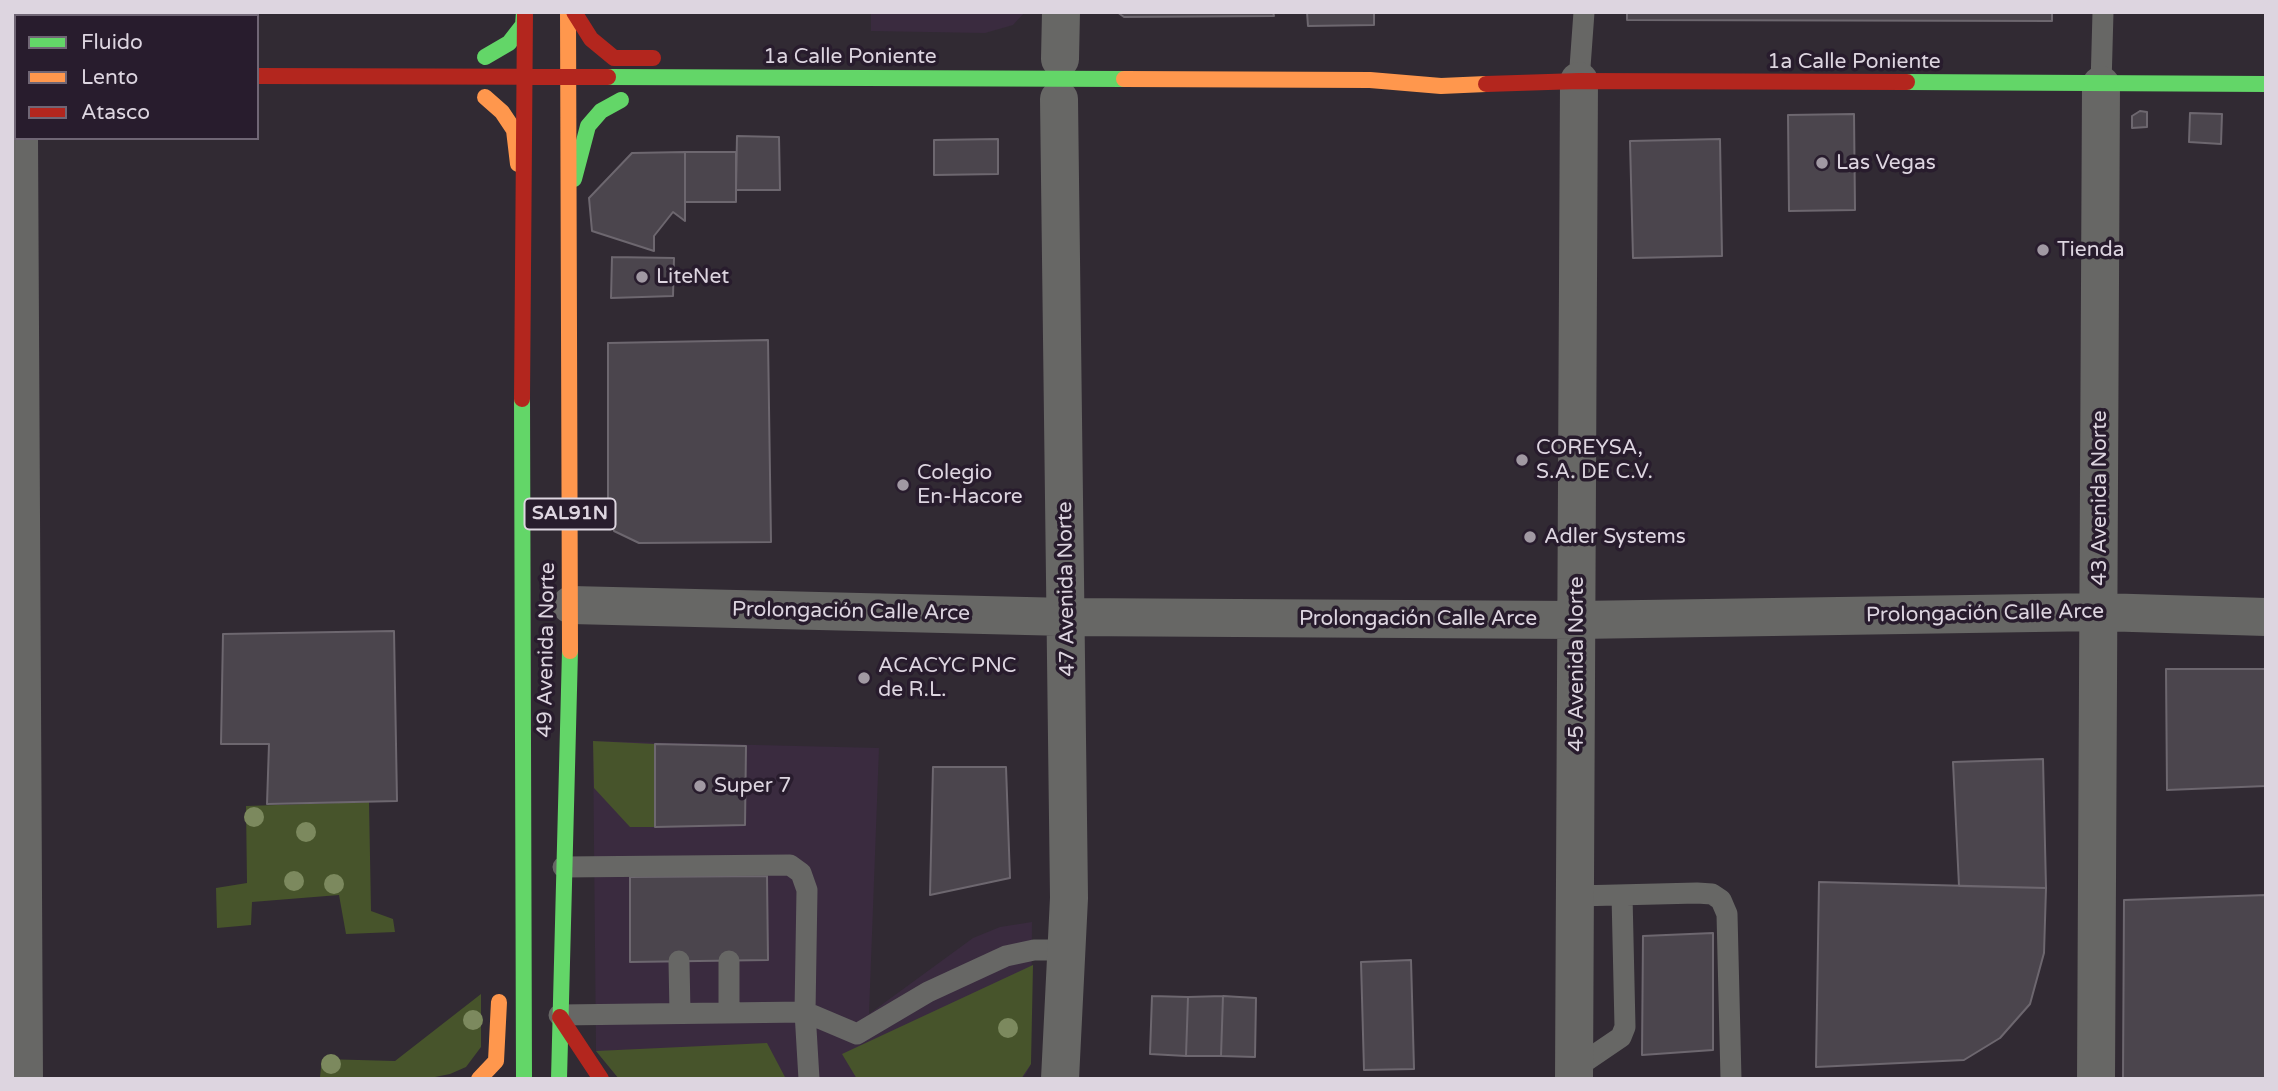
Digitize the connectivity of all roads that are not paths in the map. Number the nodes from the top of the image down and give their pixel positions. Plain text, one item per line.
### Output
1 (525, 12) edge
2 (568, 12) edge
3 (574, 12) edge
4 (1061, 12) edge
5 (1584, 12) edge
6 (2103, 12) edge
7 (614, 58) junction
8 (669, 58) dead end
9 (890, 58) dead end
10 (1060, 59) dead end
11 (1382, 65) dead end
12 (259, 76) edge
13 (1579, 81) junction
14 (2266, 84) edge
15 (2101, 85) junction
16 (1441, 86) junction
17 (1381, 98) dead end
18 (891, 99) dead end
19 (1058, 99) dead end
20 (19, 140) edge
21 (521, 197) junction
22 (569, 198) junction
23 (570, 605) junction
24 (2100, 612) junction
25 (1067, 617) junction
26 (2266, 617) edge
27 (1577, 620) junction
28 (525, 863) junction
29 (563, 867) junction
30 (1622, 895) junction
31 (1576, 896) junction
32 (506, 897) dead end
33 (1067, 950) junction
34 (679, 961) dead end
35 (729, 961) dead end
36 (499, 986) dead end
37 (805, 1012) junction
38 (680, 1013) junction
39 (729, 1013) junction
40 (559, 1015) junction
41 (1574, 1074) edge
42 (24, 1079) edge
43 (479, 1079) edge
44 (524, 1079) edge
45 (559, 1079) edge
46 (601, 1079) edge
47 (809, 1079) edge
48 (1060, 1079) edge
49 (1731, 1079) edge
50 (2096, 1079) edge

1 - 21 street, 49 Avenida Norte / SAL91N
1 - 21 street
2 - 22 street, 49 Avenida Norte / SAL91N
3 - 7 street
4 - 10 street
5 - 13 lane
6 - 15 lane
7 - 8 street
7 - 22 street
9 - 18 street
11 - 16 street, 1a Calle Poniente
12 - 16 street, 1a Calle Poniente
13 - 15 street, 1a Calle Poniente
13 - 16 street, 1a Calle Poniente
13 - 27 street, 45 Avenida Norte
14 - 15 street, 1a Calle Poniente
15 - 24 street, 43 Avenida Norte
16 - 17 street, 1a Calle Poniente
19 - 25 street, 47 Avenida Norte
20 - 42 street
21 - 28 street, 49 Avenida Norte / SAL91N
22 - 23 street, 49 Avenida Norte / SAL91N
23 - 25 street, Prolongación Calle Arce
23 - 29 street, 49 Avenida Norte / SAL91N
24 - 26 street, Prolongación Calle Arce
24 - 27 street, Prolongación Calle Arce
24 - 50 street, 43 Avenida Norte
25 - 27 street, Prolongación Calle Arce
25 - 33 street, 47 Avenida Norte
27 - 31 street, 45 Avenida Norte
28 - 32 street
28 - 44 street, 49 Avenida Norte / SAL91N
29 - 37 lane
29 - 40 street, 49 Avenida Norte / SAL91N
30 - 31 lane
30 - 41 lane
30 - 49 lane
31 - 41 street, 45 Avenida Norte
33 - 37 lane
33 - 48 street, 47 Avenida Norte
34 - 38 lane
35 - 39 lane
36 - 43 street
37 - 39 lane
37 - 47 lane
38 - 39 lane
38 - 40 lane
40 - 45 street, 49 Avenida Norte / SAL91N
40 - 46 street

